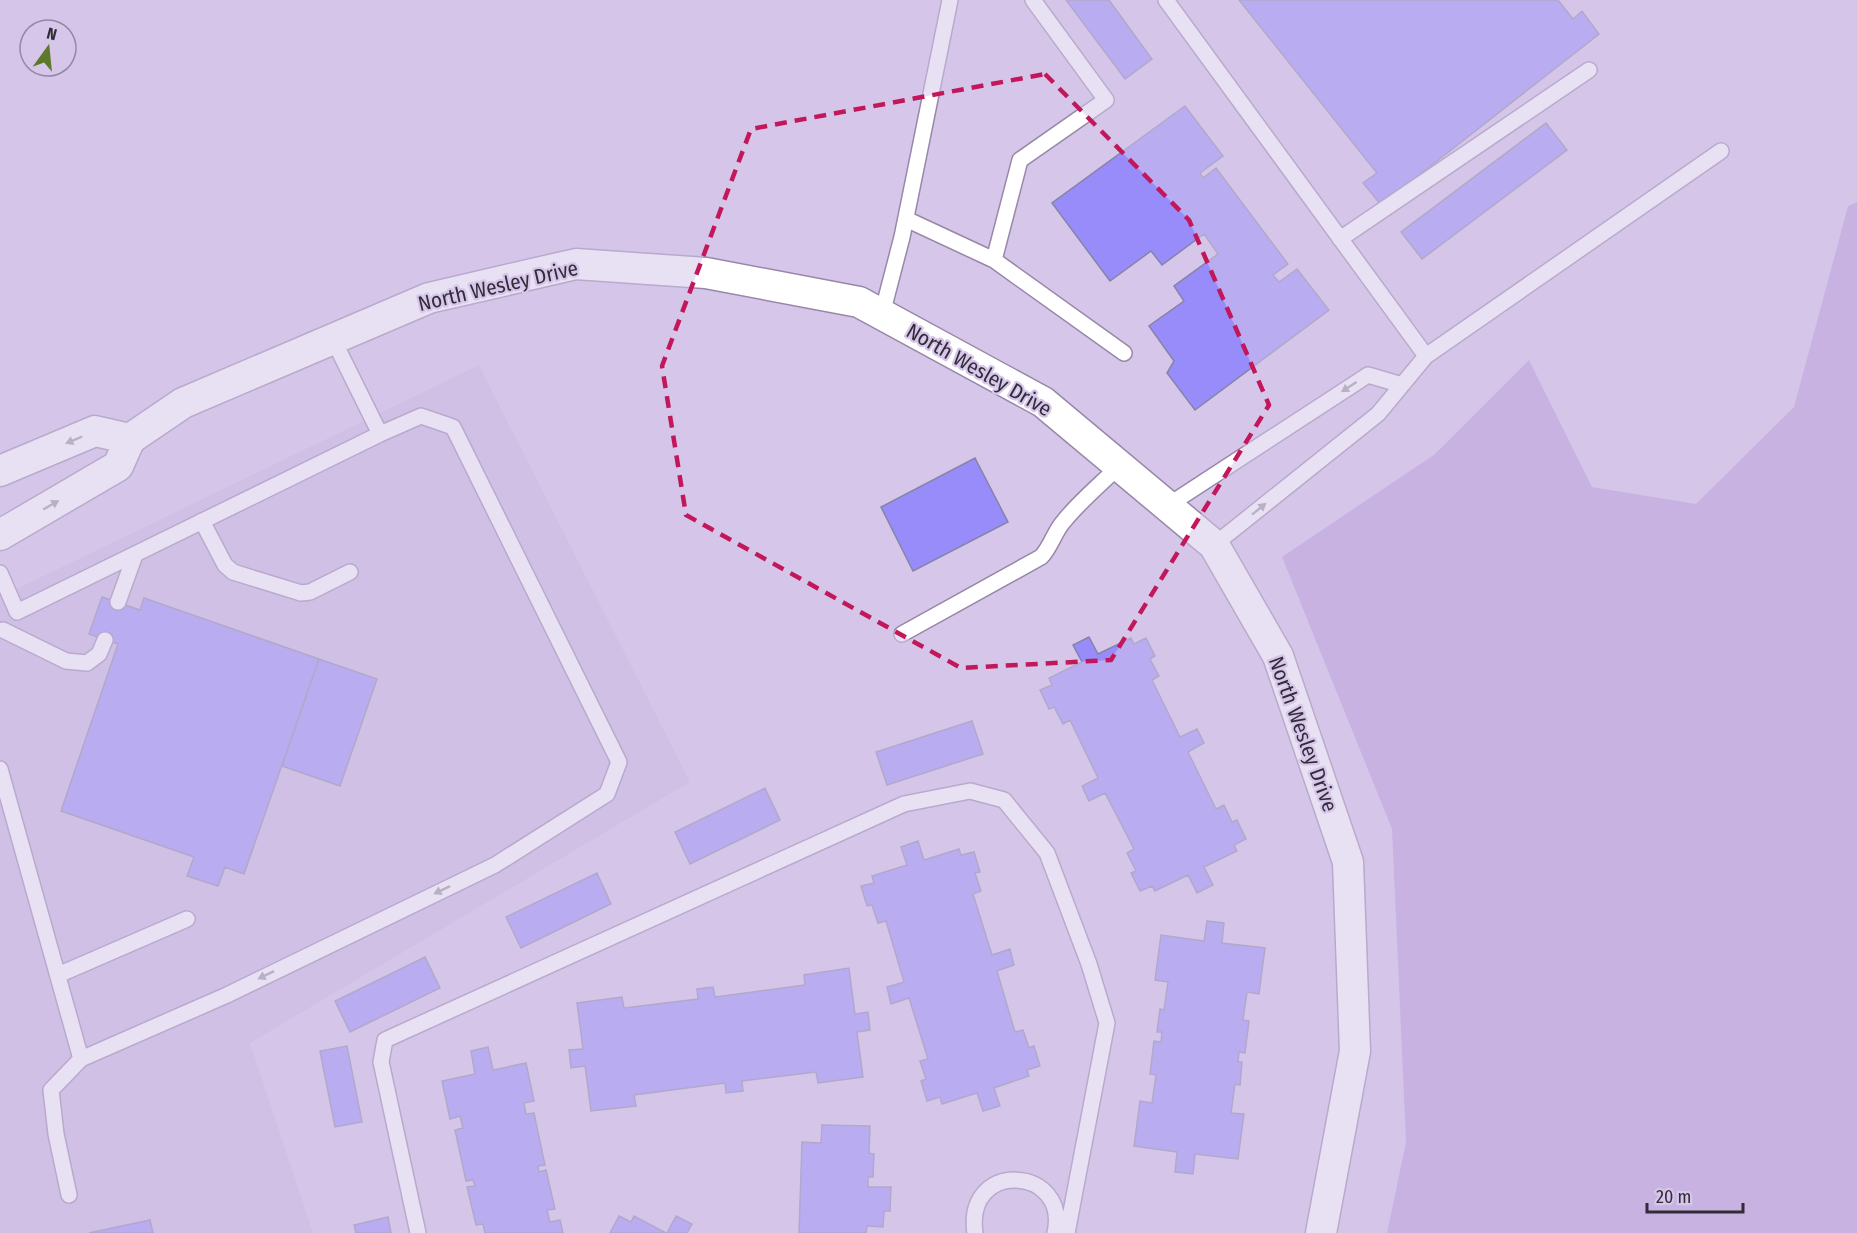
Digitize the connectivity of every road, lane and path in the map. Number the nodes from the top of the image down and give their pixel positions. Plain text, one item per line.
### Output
1 (950, 0) edge
2 (1033, 0) edge
3 (1167, 0) edge
4 (1589, 70) dead end
5 (1721, 152) dead end
6 (906, 219) junction
7 (1340, 239) junction
8 (994, 260) junction
9 (882, 314) junction
10 (333, 339) junction
11 (1124, 353) dead end
12 (1426, 357) junction
13 (1402, 385) junction
14 (380, 434) junction
15 (130, 439) junction
16 (1119, 466) junction
17 (0, 471) edge
18 (1167, 506) junction
19 (202, 521) junction
20 (0, 535) edge
21 (1214, 545) junction
22 (135, 555) junction
23 (350, 572) dead end
24 (0, 573) edge
25 (118, 602) dead end
26 (17, 612) junction
27 (1, 632) edge
28 (902, 634) dead end
29 (105, 640) dead end
30 (0, 769) edge
31 (187, 920) dead end
32 (58, 975) junction
33 (81, 1059) junction
34 (69, 1195) dead end
35 (1060, 1232) edge
36 (418, 1233) edge
37 (975, 1233) edge
38 (1321, 1233) edge

1 - 6 lane
2 - 8 lane
3 - 7 lane
4 - 7 lane
5 - 12 lane
6 - 8 lane
6 - 9 lane
7 - 12 lane
8 - 11 lane
9 - 10 street, North Wesley Drive
9 - 16 street, North Wesley Drive
10 - 14 lane
10 - 15 street, North Wesley Drive
12 - 13 lane
13 -> 18 lane
21 -> 13 lane
14 - 19 lane
14 -> 33 lane
15 -> 17 street
20 -> 15 street
16 - 18 street, North Wesley Drive
16 - 28 lane
18 - 21 street, North Wesley Drive
19 - 22 lane
19 - 23 lane
21 - 38 street, North Wesley Drive
22 - 25 lane
22 - 26 lane
24 - 26 lane
26 - 27 lane
27 - 29 lane
30 - 32 lane
31 - 32 lane
32 - 33 lane
33 - 34 lane
35 - 36 lane
35 - 37 lane

